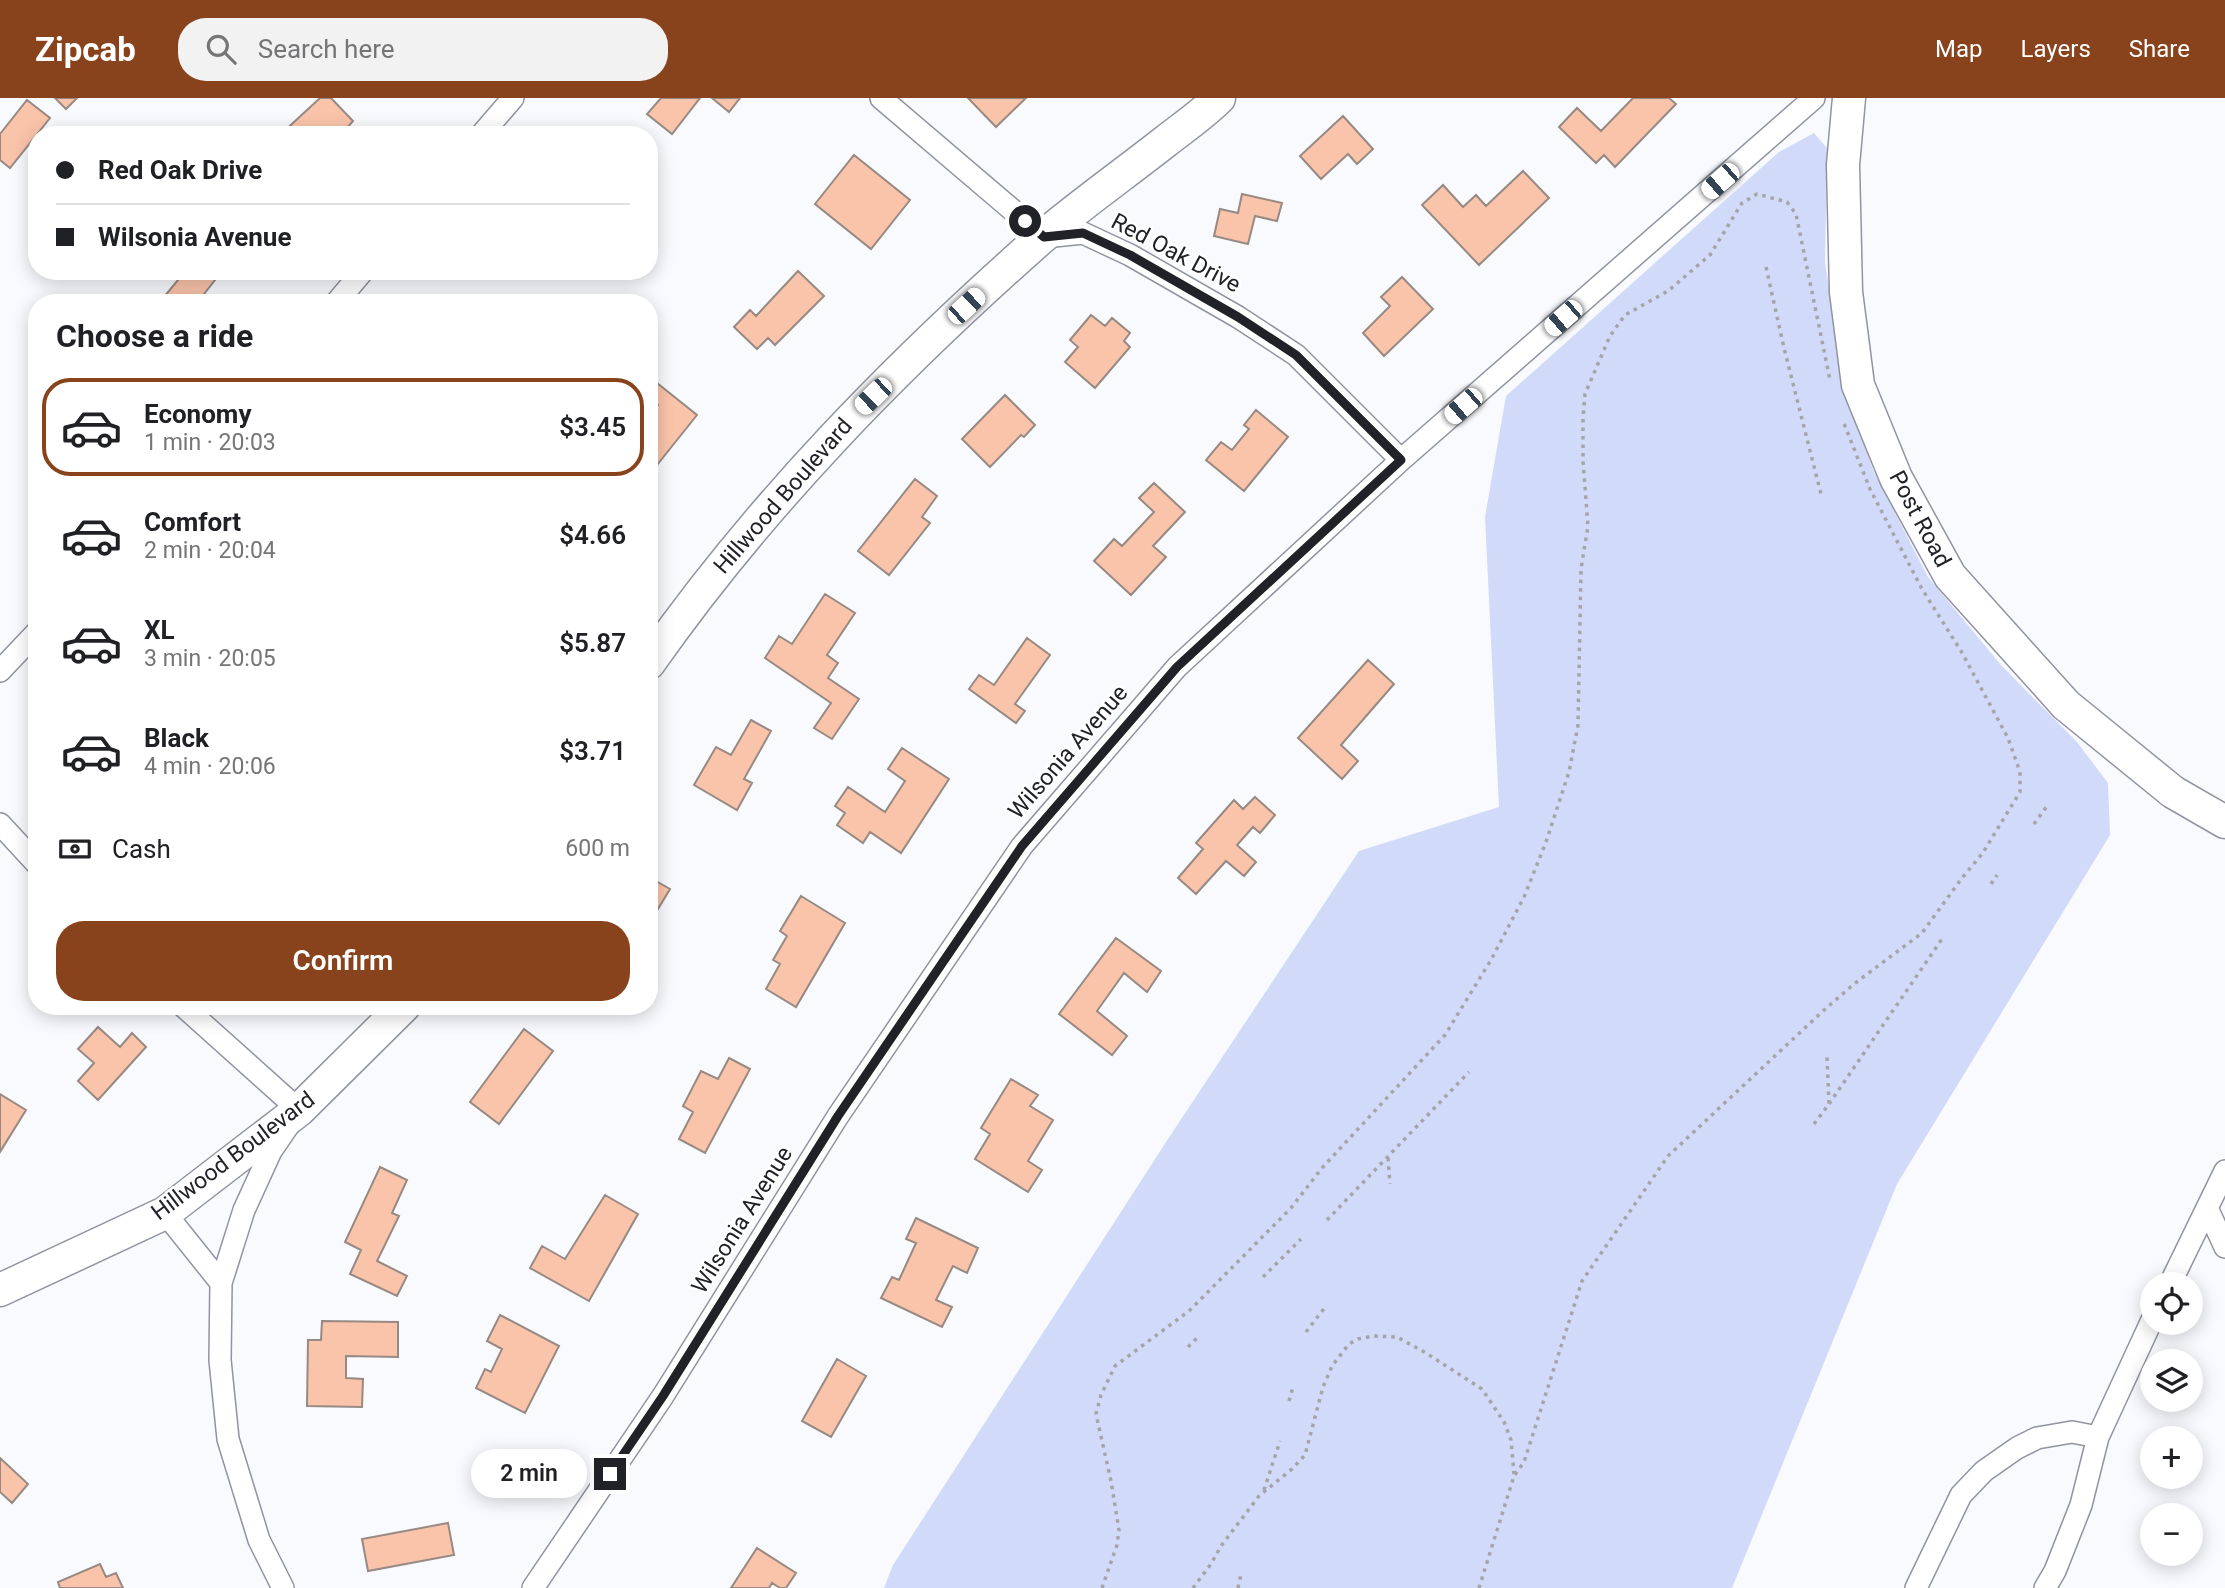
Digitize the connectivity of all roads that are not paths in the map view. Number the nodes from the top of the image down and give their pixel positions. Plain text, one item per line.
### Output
1 (513, 98) edge
2 (881, 98) edge
3 (1219, 98) edge
4 (1814, 98) edge
5 (1849, 98) edge
6 (489, 126) edge
7 (1044, 237) junction
8 (355, 280) edge
9 (344, 294) edge
10 (1401, 460) junction
11 (28, 641) edge
12 (658, 650) edge
13 (0, 671) edge
14 (2225, 822) edge
15 (0, 824) edge
16 (28, 854) edge
17 (193, 1015) edge
18 (395, 1015) edge
19 (299, 1110) junction
20 (2225, 1171) edge
21 (2208, 1210) junction
22 (165, 1213) junction
23 (2225, 1247) edge
24 (2176, 1272) edge
25 (221, 1283) junction
26 (0, 1290) edge
27 (2145, 1335) edge
28 (2098, 1437) junction
29 (283, 1588) edge
30 (533, 1588) edge
31 (1916, 1588) edge
32 (2045, 1588) edge

1 - 6 street
2 - 7 street
3 - 7 street, Hillwood Boulevard
4 - 10 street, Wilsonia Avenue
5 - 14 street, Post Road
7 - 10 street, Red Oak Drive
7 - 12 street, Hillwood Boulevard
8 - 9 street
10 - 30 street, Wilsonia Avenue
11 - 13 street
15 - 16 street
17 - 19 street
18 - 19 street, Hillwood Boulevard
19 - 22 street, Hillwood Boulevard
19 - 25 street
20 - 21 street
21 - 23 street
21 - 24 street
22 - 25 street
22 - 26 street, Hillwood Boulevard
25 - 29 street
27 - 28 street
28 - 31 street
28 - 32 street

